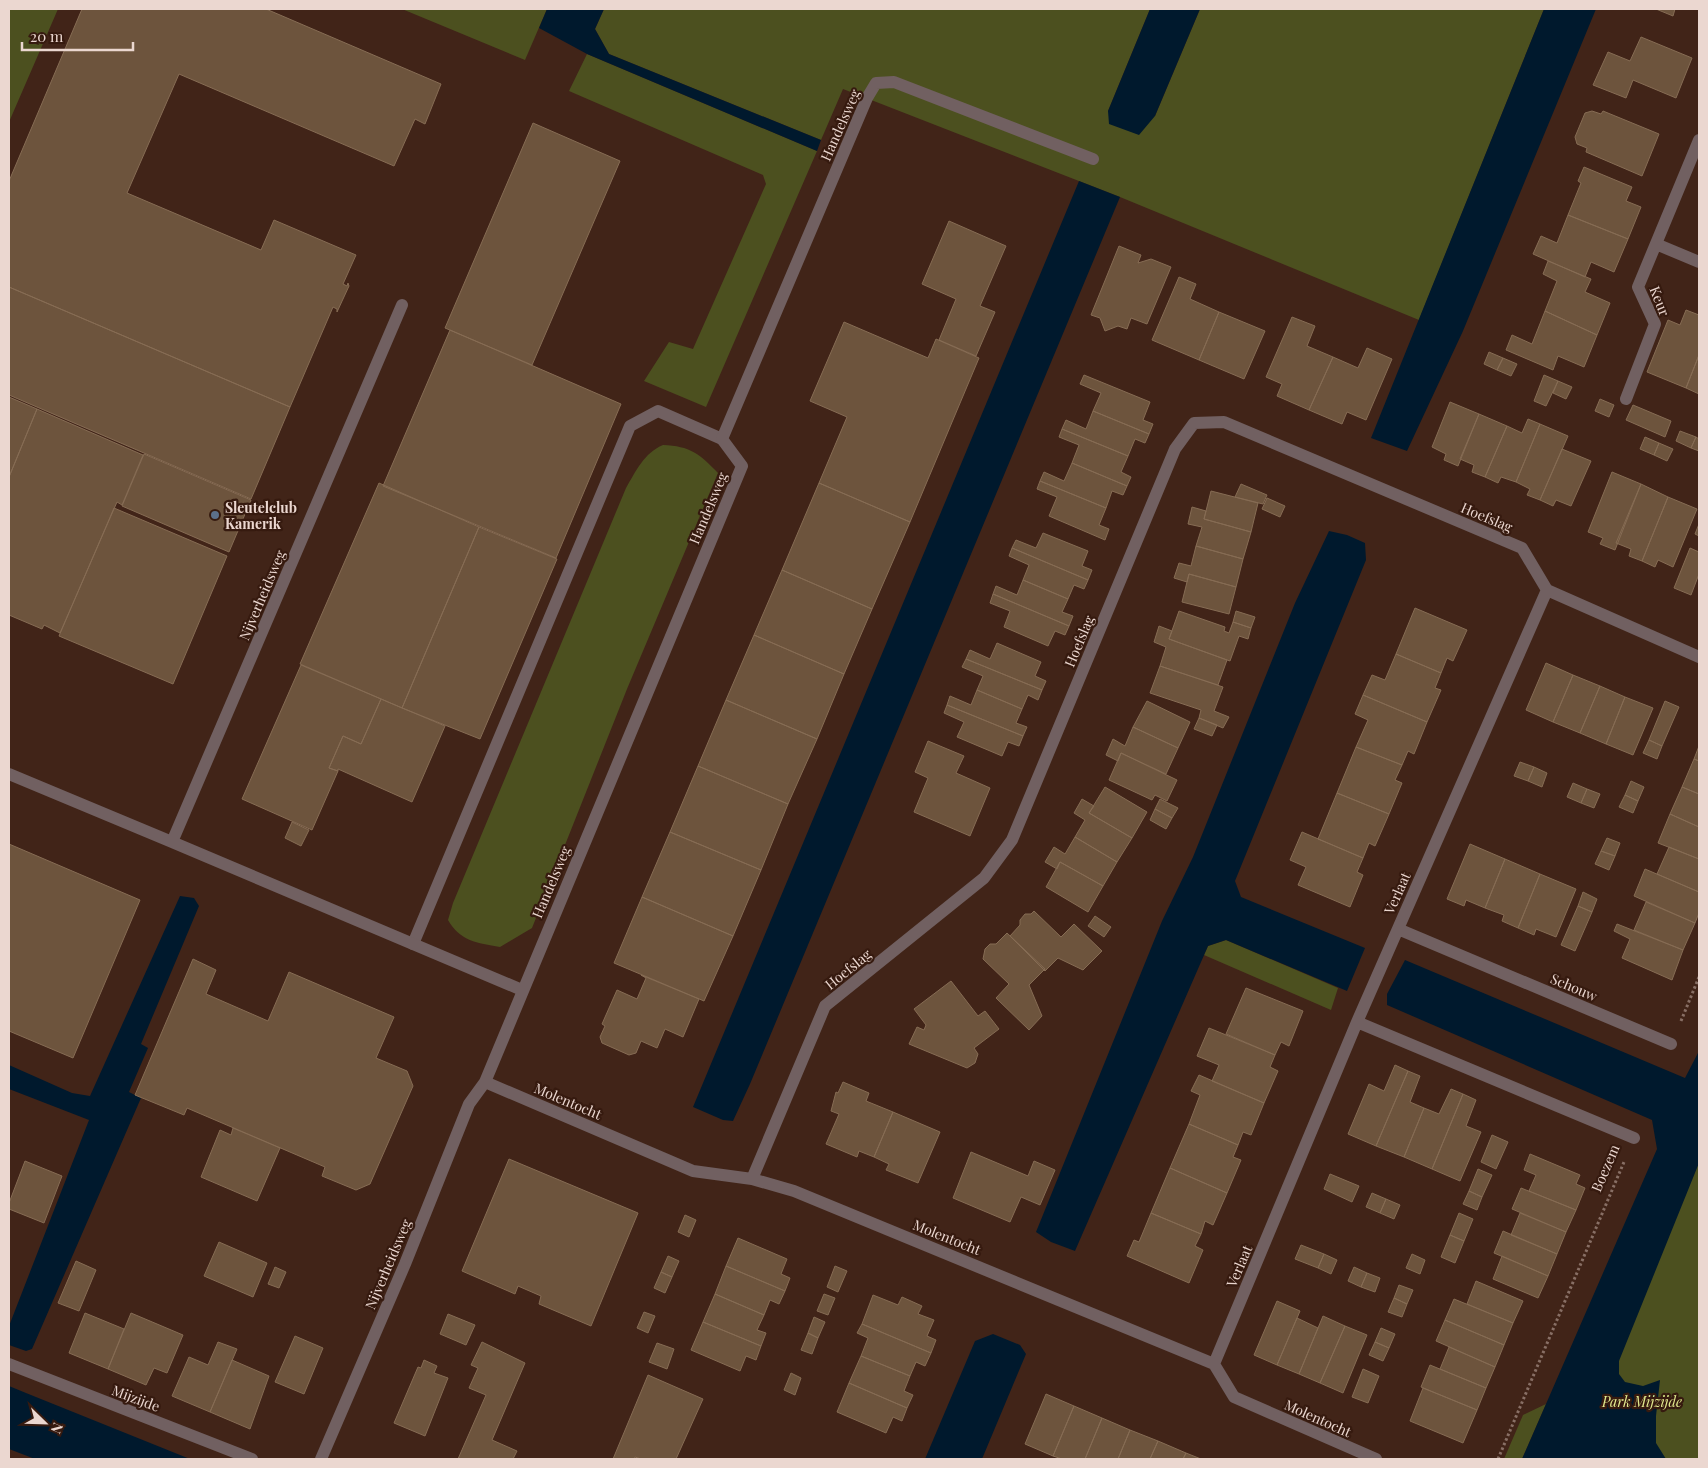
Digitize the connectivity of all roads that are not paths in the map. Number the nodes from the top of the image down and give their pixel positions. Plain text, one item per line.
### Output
1 (1699, 140) edge
2 (1093, 159) dead end
3 (1656, 244) junction
4 (1699, 262) edge
5 (402, 305) dead end
6 (1626, 399) dead end
7 (722, 439) junction
8 (1547, 590) junction
9 (1699, 657) edge
10 (9, 774) edge
11 (172, 842) junction
12 (1398, 929) junction
13 (413, 944) junction
14 (522, 990) junction
15 (1358, 1022) junction
16 (1671, 1044) road end
17 (485, 1082) junction
18 (1634, 1138) road end
19 (752, 1179) junction
20 (9, 1364) edge
21 (1214, 1364) junction
22 (252, 1459) edge
23 (321, 1459) edge
24 (1376, 1459) edge

1 - 3 street, Keur
2 - 7 street, Handelsweg
3 - 4 street
3 - 6 street, Keur
5 - 11 street, Nijverheidsweg
7 - 13 street
7 - 14 street, Handelsweg
8 - 9 street
8 - 12 street, Verlaat
8 - 19 street, Hoefslag
10 - 11 street
11 - 13 street
12 - 15 street, Verlaat
12 - 16 street, Schouw
13 - 14 street
14 - 17 street, Handelsweg
15 - 18 street, Boezem
15 - 21 street, Verlaat
17 - 19 street, Molentocht
17 - 23 street, Nijverheidsweg
19 - 21 street, Molentocht
20 - 22 street, Mijzijde
21 - 24 street, Molentocht

